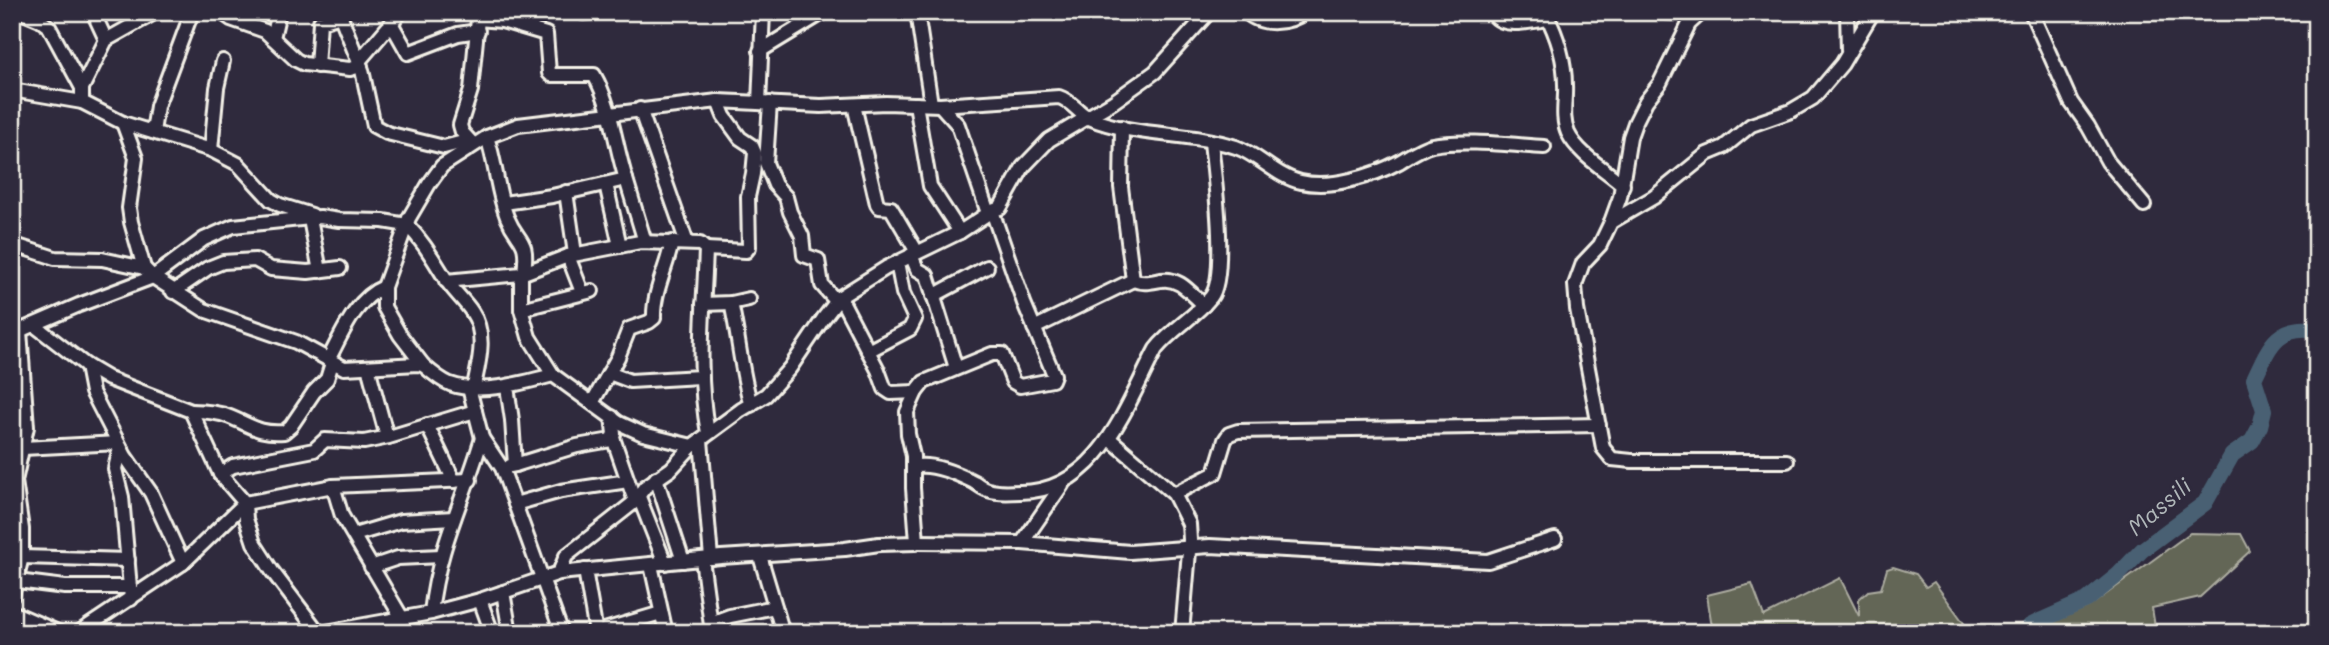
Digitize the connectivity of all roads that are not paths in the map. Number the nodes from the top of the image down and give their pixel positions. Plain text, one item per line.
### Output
1 (21, 12) edge
2 (93, 12) edge
3 (156, 12) edge
4 (192, 12) edge
5 (221, 12) edge
6 (279, 12) edge
7 (401, 12) edge
8 (533, 12) edge
9 (763, 12) edge
10 (824, 12) edge
11 (917, 12) edge
12 (1209, 12) edge
13 (1246, 12) edge
14 (1305, 12) edge
15 (1492, 12) edge
16 (1664, 12) edge
17 (1847, 12) edge
18 (1873, 12) edge
19 (2031, 12) edge
20 (340, 14) edge
21 (1693, 15) edge
22 (1547, 16) edge
23 (477, 21) edge
24 (391, 23) junction
25 (531, 29) junction
26 (273, 38) junction
27 (106, 40) junction
28 (760, 51) junction
29 (1848, 51) junction
30 (223, 61) dead end
31 (360, 63) junction
32 (317, 66) junction
33 (82, 88) junction
34 (12, 90) edge
35 (718, 101) junction
36 (82, 102) junction
37 (765, 103) junction
38 (916, 104) junction
39 (936, 104) junction
40 (854, 105) junction
41 (640, 109) junction
42 (609, 115) junction
43 (1087, 118) junction
44 (124, 123) junction
45 (1122, 127) junction
46 (153, 132) junction
47 (487, 137) junction
48 (1211, 142) junction
49 (470, 143) junction
50 (1544, 147) dead end
51 (211, 150) junction
52 (626, 179) junction
53 (606, 184) junction
54 (1623, 185) junction
55 (566, 192) junction
56 (504, 203) junction
57 (2144, 205) dead end
58 (990, 212) junction
59 (315, 218) junction
60 (1611, 222) junction
61 (407, 225) junction
62 (960, 232) junction
63 (645, 242) junction
64 (672, 242) junction
65 (687, 243) junction
66 (12, 244) edge
67 (620, 246) junction
68 (706, 249) junction
69 (914, 254) junction
70 (572, 255) junction
71 (897, 262) junction
72 (987, 267) dead end
73 (340, 268) dead end
74 (320, 271) junction
75 (148, 273) junction
76 (523, 273) junction
77 (1133, 280) junction
78 (446, 281) junction
79 (384, 287) junction
80 (173, 292) junction
81 (933, 296) junction
82 (749, 299) dead end
83 (838, 299) junction
84 (731, 303) junction
85 (703, 304) junction
86 (1204, 305) junction
87 (520, 309) junction
88 (34, 325) junction
89 (1034, 328) junction
90 (16, 333) edge
91 (868, 351) junction
92 (330, 361) junction
93 (423, 365) junction
94 (87, 366) junction
95 (368, 367) junction
96 (956, 368) junction
97 (609, 373) junction
98 (553, 375) junction
99 (700, 377) junction
100 (472, 387) junction
101 (507, 387) junction
102 (916, 392) junction
103 (592, 402) junction
104 (751, 405) junction
105 (191, 411) junction
106 (475, 411) junction
107 (612, 417) junction
108 (427, 425) junction
109 (1599, 425) junction
110 (387, 438) junction
111 (482, 438) junction
112 (613, 438) junction
113 (1110, 439) junction
114 (701, 440) junction
115 (119, 445) junction
116 (23, 448) junction
117 (1787, 461) dead end
118 (509, 467) junction
119 (913, 467) junction
120 (220, 474) junction
121 (656, 478) junction
122 (470, 480) junction
123 (454, 481) junction
124 (628, 481) junction
125 (1062, 485) junction
126 (333, 486) junction
127 (1174, 494) junction
128 (15, 496) edge
129 (637, 499) junction
130 (244, 503) junction
131 (515, 504) junction
132 (454, 518) junction
133 (354, 536) junction
134 (1555, 539) dead end
135 (917, 542) junction
136 (1022, 544) junction
137 (1189, 546) junction
138 (441, 556) junction
139 (760, 556) junction
140 (22, 557) junction
141 (706, 559) junction
142 (128, 560) junction
143 (683, 561) junction
144 (183, 563) junction
145 (665, 564) junction
146 (651, 565) junction
147 (371, 567) junction
148 (585, 570) junction
149 (559, 573) junction
150 (543, 578) junction
151 (17, 581) junction
152 (503, 592) junction
153 (131, 593) junction
154 (12, 596) edge
155 (480, 600) junction
156 (775, 607) junction
157 (12, 612) edge
158 (430, 612) junction
159 (661, 613) junction
160 (402, 618) junction
161 (711, 628) edge
162 (600, 630) edge
163 (60, 633) edge
164 (78, 633) edge
165 (320, 633) edge
166 (492, 633) edge
167 (510, 633) edge
168 (562, 633) edge
169 (666, 633) edge
170 (783, 633) edge
171 (1182, 633) edge

1 - 33 street
2 - 27 street
3 - 27 street
4 - 46 street
5 - 26 street
6 - 26 street
7 - 24 street
8 - 25 street
9 - 28 street
10 - 28 street
11 - 39 street
12 - 43 street
13 - 14 street
15 - 22 street
16 - 21 street
17 - 29 street
18 - 29 street
19 - 57 street
20 - 31 street
20 - 32 street
21 - 54 street
22 - 54 street
23 - 24 street
23 - 25 street
23 - 49 street
24 - 31 street
25 - 42 street
26 - 32 street
27 - 33 street
28 - 37 street
29 - 60 street
30 - 51 street
31 - 32 street
31 - 49 street
33 - 36 street
34 - 36 street
35 - 37 street
35 - 41 street
35 - 68 street
36 - 44 street
37 - 40 street
37 - 83 street
38 - 39 street
38 - 40 street
38 - 62 street
39 - 43 street
39 - 58 street
40 - 69 street
41 - 42 street
41 - 65 street
42 - 47 street
42 - 52 street
43 - 45 street
43 - 58 street
44 - 46 street
44 - 75 street
45 - 48 street
45 - 77 street
46 - 51 street
47 - 49 street
47 - 56 street
48 - 50 street
48 - 86 street
49 - 61 street
51 - 59 street
52 - 53 street
52 - 63 street
53 - 55 street
53 - 67 street
54 - 60 street
55 - 56 street
55 - 70 street
56 - 76 street
58 - 62 street
58 - 89 street
59 - 61 street
59 - 74 street
59 - 75 street
60 - 109 street
61 - 78 street
61 - 79 street
62 - 69 street
63 - 64 street
63 - 67 street
64 - 65 street
64 - 97 street
65 - 68 street
66 - 75 street
67 - 70 street
68 - 85 street
69 - 71 street
69 - 81 street
70 - 76 street
70 - 87 street
71 - 83 street
71 - 91 street
72 - 81 street
73 - 74 street
74 - 80 street
75 - 80 street
75 - 88 street
76 - 78 street
76 - 87 street
77 - 86 street
77 - 89 street
78 - 100 street
79 - 92 street
79 - 93 street
80 - 92 street
81 - 96 street
82 - 84 street
83 - 91 street
83 - 104 street
84 - 85 street
84 - 104 street
85 - 99 street
86 - 113 street
87 - 98 street
88 - 90 street
88 - 94 street
89 - 96 street
90 - 116 street
91 - 102 street
92 - 95 street
92 - 105 street
93 - 95 street
93 - 100 street
94 - 105 street
94 - 115 street
95 - 110 street
96 - 102 street
97 - 99 street
97 - 103 street
98 - 101 street
98 - 103 street
99 - 114 street
100 - 101 street
100 - 106 street
101 - 118 street
102 - 119 street
103 - 107 street
104 - 114 street
105 - 120 street
106 - 108 street
106 - 111 street
107 - 112 street
107 - 114 street
108 - 110 street
108 - 123 street
109 - 117 street
109 - 127 street
110 - 120 street
111 - 118 street
111 - 122 street
112 - 118 street
112 - 124 street
113 - 125 street
113 - 127 street
114 - 121 street
114 - 141 street
115 - 116 street
115 - 142 street
115 - 144 street
116 - 128 street
118 - 131 street
119 - 125 street
119 - 135 street
120 - 130 street
121 - 129 street
121 - 143 street
122 - 123 street
122 - 132 street
123 - 126 street
124 - 129 street
124 - 131 street
125 - 136 street
126 - 130 street
126 - 133 street
127 - 137 street
128 - 140 street
129 - 145 street
129 - 149 street
130 - 144 street
130 - 165 street
131 - 150 street
132 - 133 street
132 - 138 street
133 - 147 street
134 - 137 street
135 - 136 street
135 - 139 street
136 - 137 street
137 - 171 street
138 - 147 street
138 - 158 street
139 - 141 street
139 - 156 street
140 - 142 street
140 - 151 street
141 - 143 street
141 - 161 street
142 - 153 street
143 - 145 street
144 - 153 street
145 - 146 street
146 - 148 street
146 - 159 street
147 - 160 street
148 - 149 street
148 - 162 street
149 - 150 street
150 - 152 street
150 - 168 street
151 - 153 street
151 - 154 street
152 - 155 street
152 - 167 street
153 - 164 street
155 - 158 street
155 - 166 street
156 - 161 street
156 - 170 street
157 - 163 street
158 - 160 street
159 - 162 street
159 - 169 street
160 - 165 street

